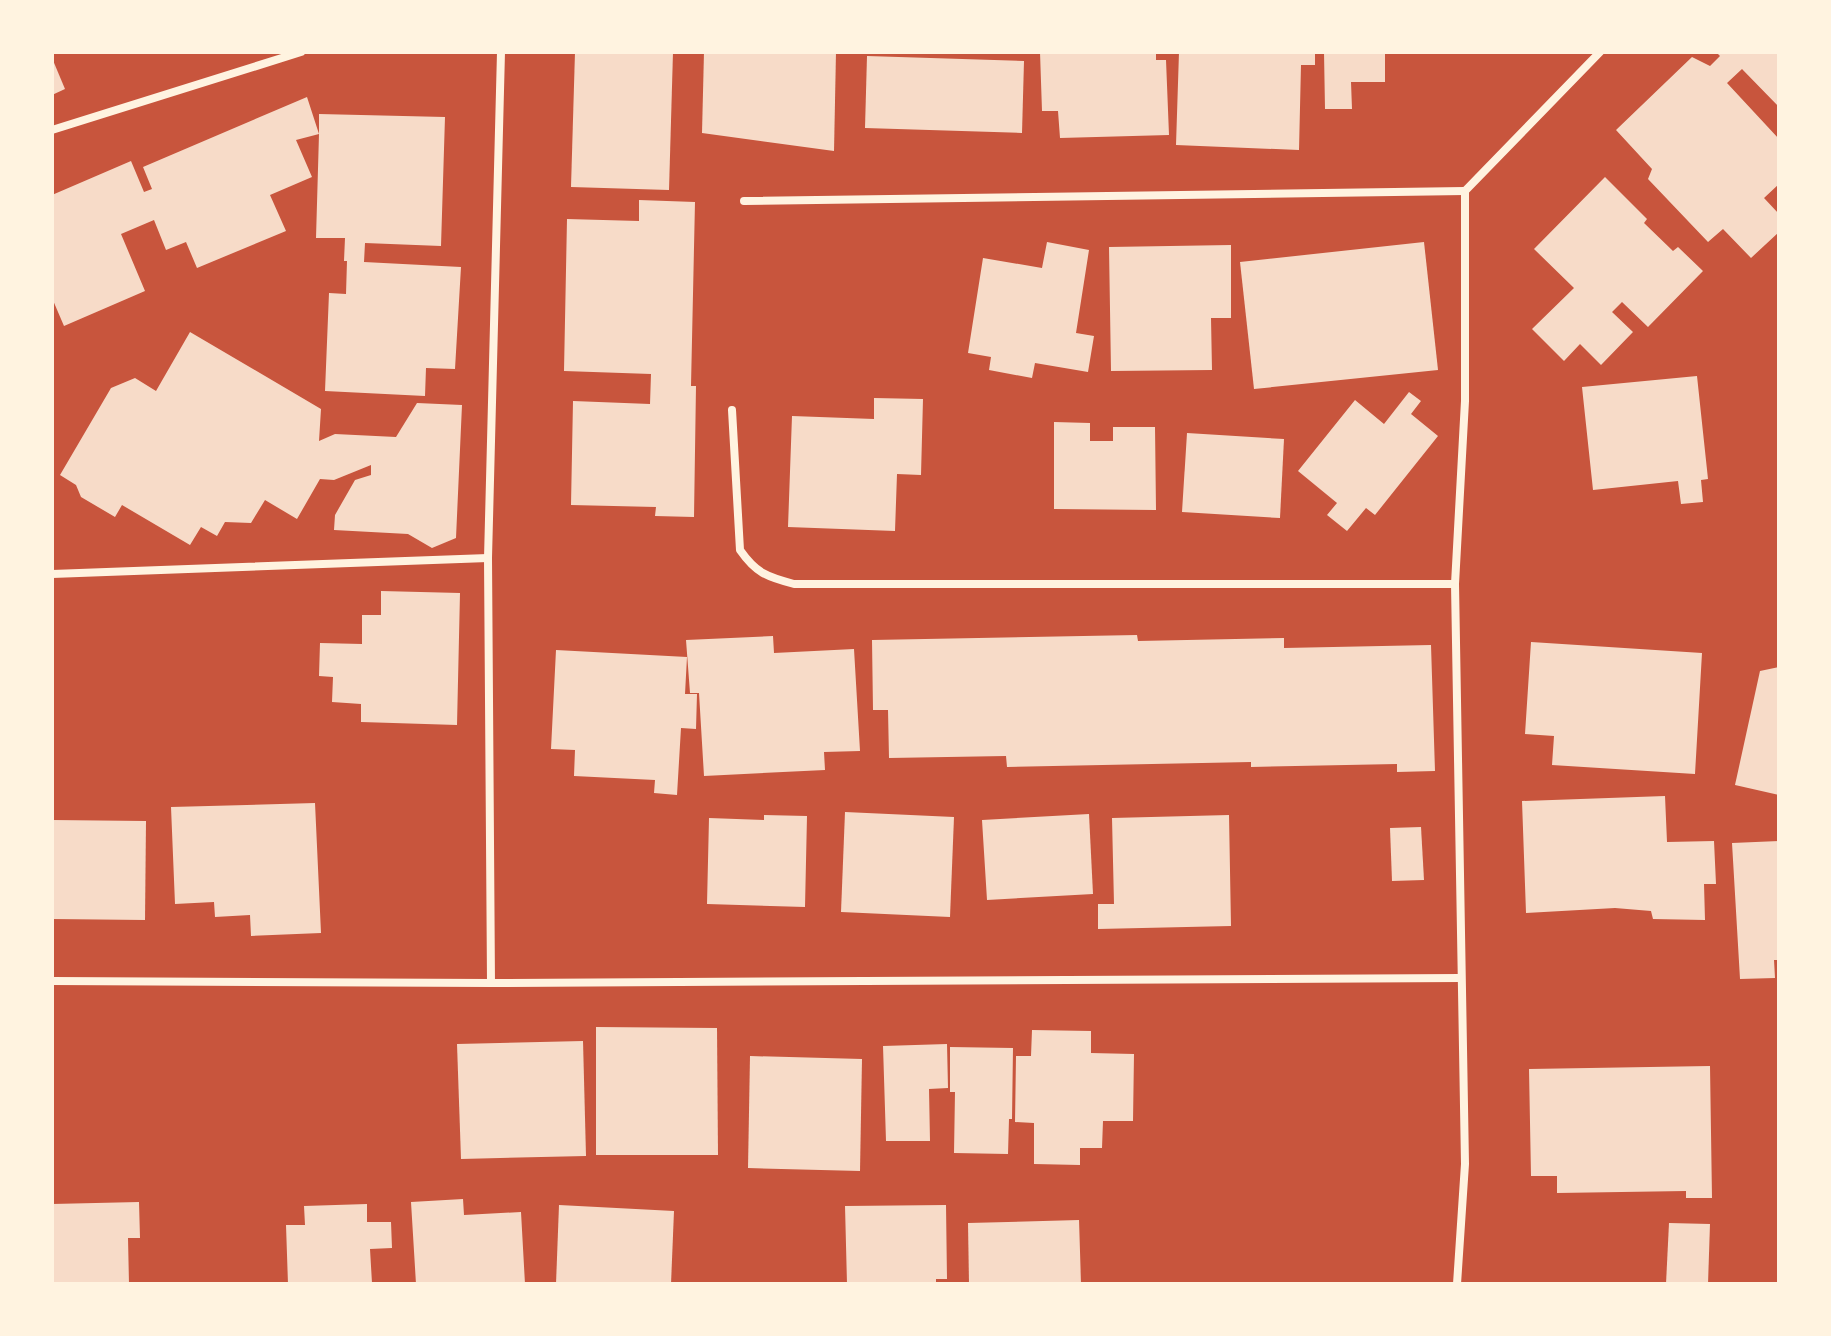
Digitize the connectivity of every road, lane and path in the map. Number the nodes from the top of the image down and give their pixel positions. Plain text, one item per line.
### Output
1 (301, 52) edge
2 (501, 52) edge
3 (1600, 52) edge
4 (52, 130) edge
5 (1465, 191) junction
6 (744, 201) dead end
7 (732, 410) dead end
8 (488, 558) junction
9 (52, 574) edge
10 (1455, 584) junction
11 (1461, 978) junction
12 (52, 981) edge
13 (491, 983) junction
14 (1457, 1284) edge

1 - 4 street
2 - 8 street
3 - 5 street
5 - 6 street
5 - 10 street
7 - 10 street
8 - 9 street
8 - 13 street
10 - 11 street
11 - 13 street
11 - 14 street
12 - 13 street

